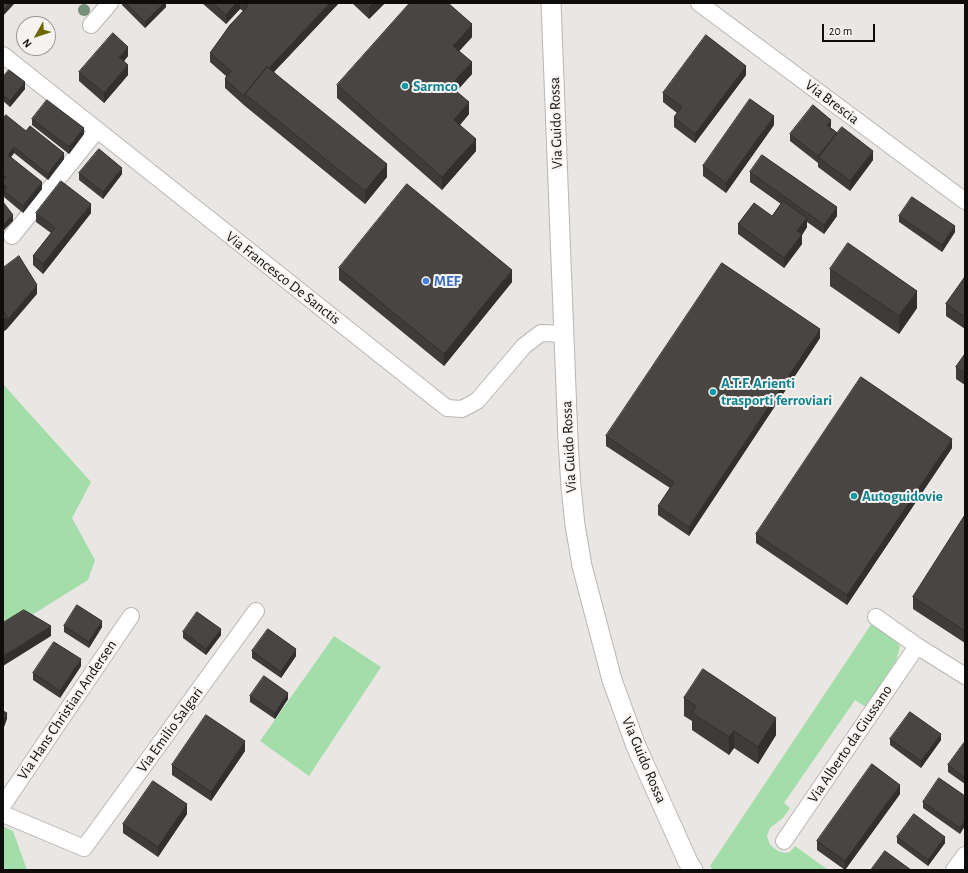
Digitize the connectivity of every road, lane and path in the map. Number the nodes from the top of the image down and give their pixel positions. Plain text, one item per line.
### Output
1 (110, 3) edge
2 (551, 3) edge
3 (699, 3) edge
4 (91, 25) dead end
5 (3, 55) edge
6 (97, 130) junction
7 (965, 202) edge
8 (12, 236) dead end
9 (564, 334) junction
10 (256, 611) dead end
11 (131, 616) dead end
12 (876, 617) dead end
13 (917, 646) junction
14 (965, 676) edge
15 (3, 805) edge
16 (3, 814) edge
17 (784, 841) dead end
18 (965, 855) edge
19 (693, 870) edge
20 (954, 870) edge

1 - 4 street
2 - 9 street, Via Guido Rossa
3 - 7 street, Via Brescia
5 - 6 street, Via Francesco De Sanctis
6 - 8 street
6 - 9 street, Via Francesco De Sanctis
9 - 19 street, Via Guido Rossa
10 - 16 street, Via Emilio Salgari
11 - 15 street, Via Hans Christian Andersen
12 - 13 street
13 - 14 street
13 - 17 street, Via Alberto da Giussano
18 - 20 street

